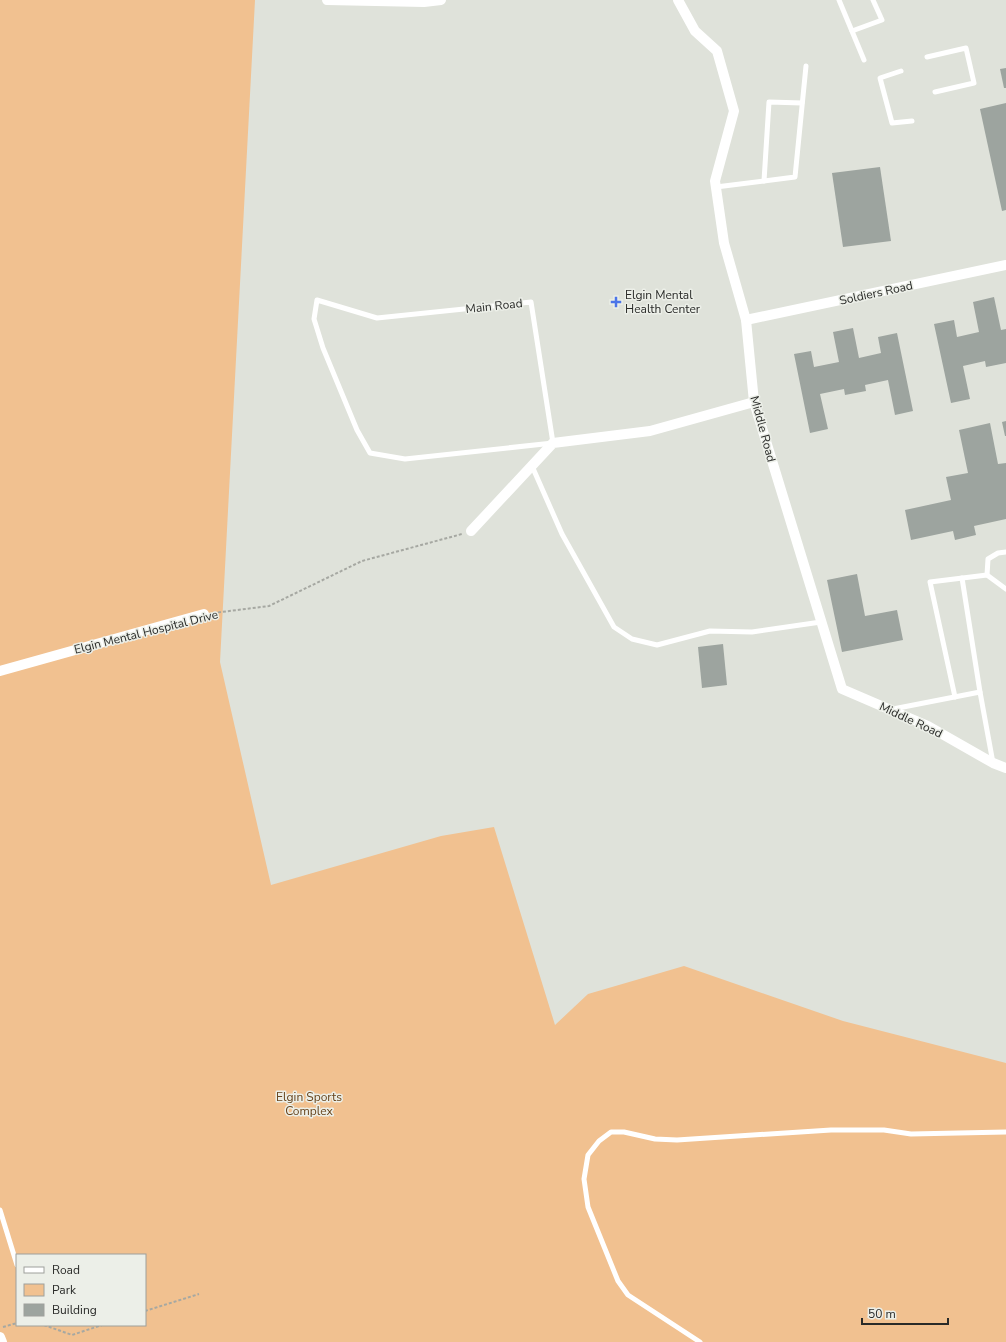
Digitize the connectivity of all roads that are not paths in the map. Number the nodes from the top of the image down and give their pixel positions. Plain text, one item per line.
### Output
1 (327, 0) edge
2 (441, 0) edge
3 (678, 0) edge
4 (839, 0) edge
5 (873, 0) edge
6 (852, 31) junction
7 (927, 56) dead end
8 (864, 60) dead end
9 (806, 66) dead end
10 (901, 71) dead end
11 (934, 92) dead end
12 (802, 104) junction
13 (912, 120) dead end
14 (764, 181) junction
15 (716, 187) junction
16 (1006, 265) edge
17 (746, 320) junction
18 (754, 402) junction
19 (553, 443) junction
20 (532, 466) junction
21 (471, 531) road end
22 (1006, 552) edge
23 (987, 575) junction
24 (962, 578) junction
25 (1006, 589) edge
26 (204, 614) road end
27 (821, 622) junction
28 (0, 671) edge
29 (980, 692) junction
30 (955, 697) junction
31 (890, 710) junction
32 (993, 763) junction
33 (1006, 768) edge
34 (1006, 1132) edge
35 (0, 1210) edge
36 (16, 1262) edge
37 (0, 1337) edge
38 (2, 1342) edge
39 (700, 1342) edge

1 - 2 street
3 - 15 street, Middle Road
4 - 6 lane
5 - 6 lane
6 - 8 lane
7 - 11 lane
9 - 12 lane
10 - 13 lane
12 - 14 lane
12 - 14 lane
14 - 15 lane
15 - 17 street, Middle Road
16 - 17 street, Soldiers Road
17 - 18 street, Middle Road
18 - 19 street
18 - 27 street, Middle Road
19 - 19 lane, Main Road
19 - 20 street
20 - 21 street
20 - 27 lane
22 - 23 lane
23 - 24 lane
23 - 25 lane
24 - 29 lane
24 - 30 lane
26 - 28 street, Elgin Mental Hospital Drive
27 - 31 street, Middle Road
29 - 30 lane
29 - 32 lane
30 - 31 lane
31 - 32 street, Middle Road
32 - 33 street, Middle Road
34 - 39 lane
35 - 36 lane
37 - 38 street

